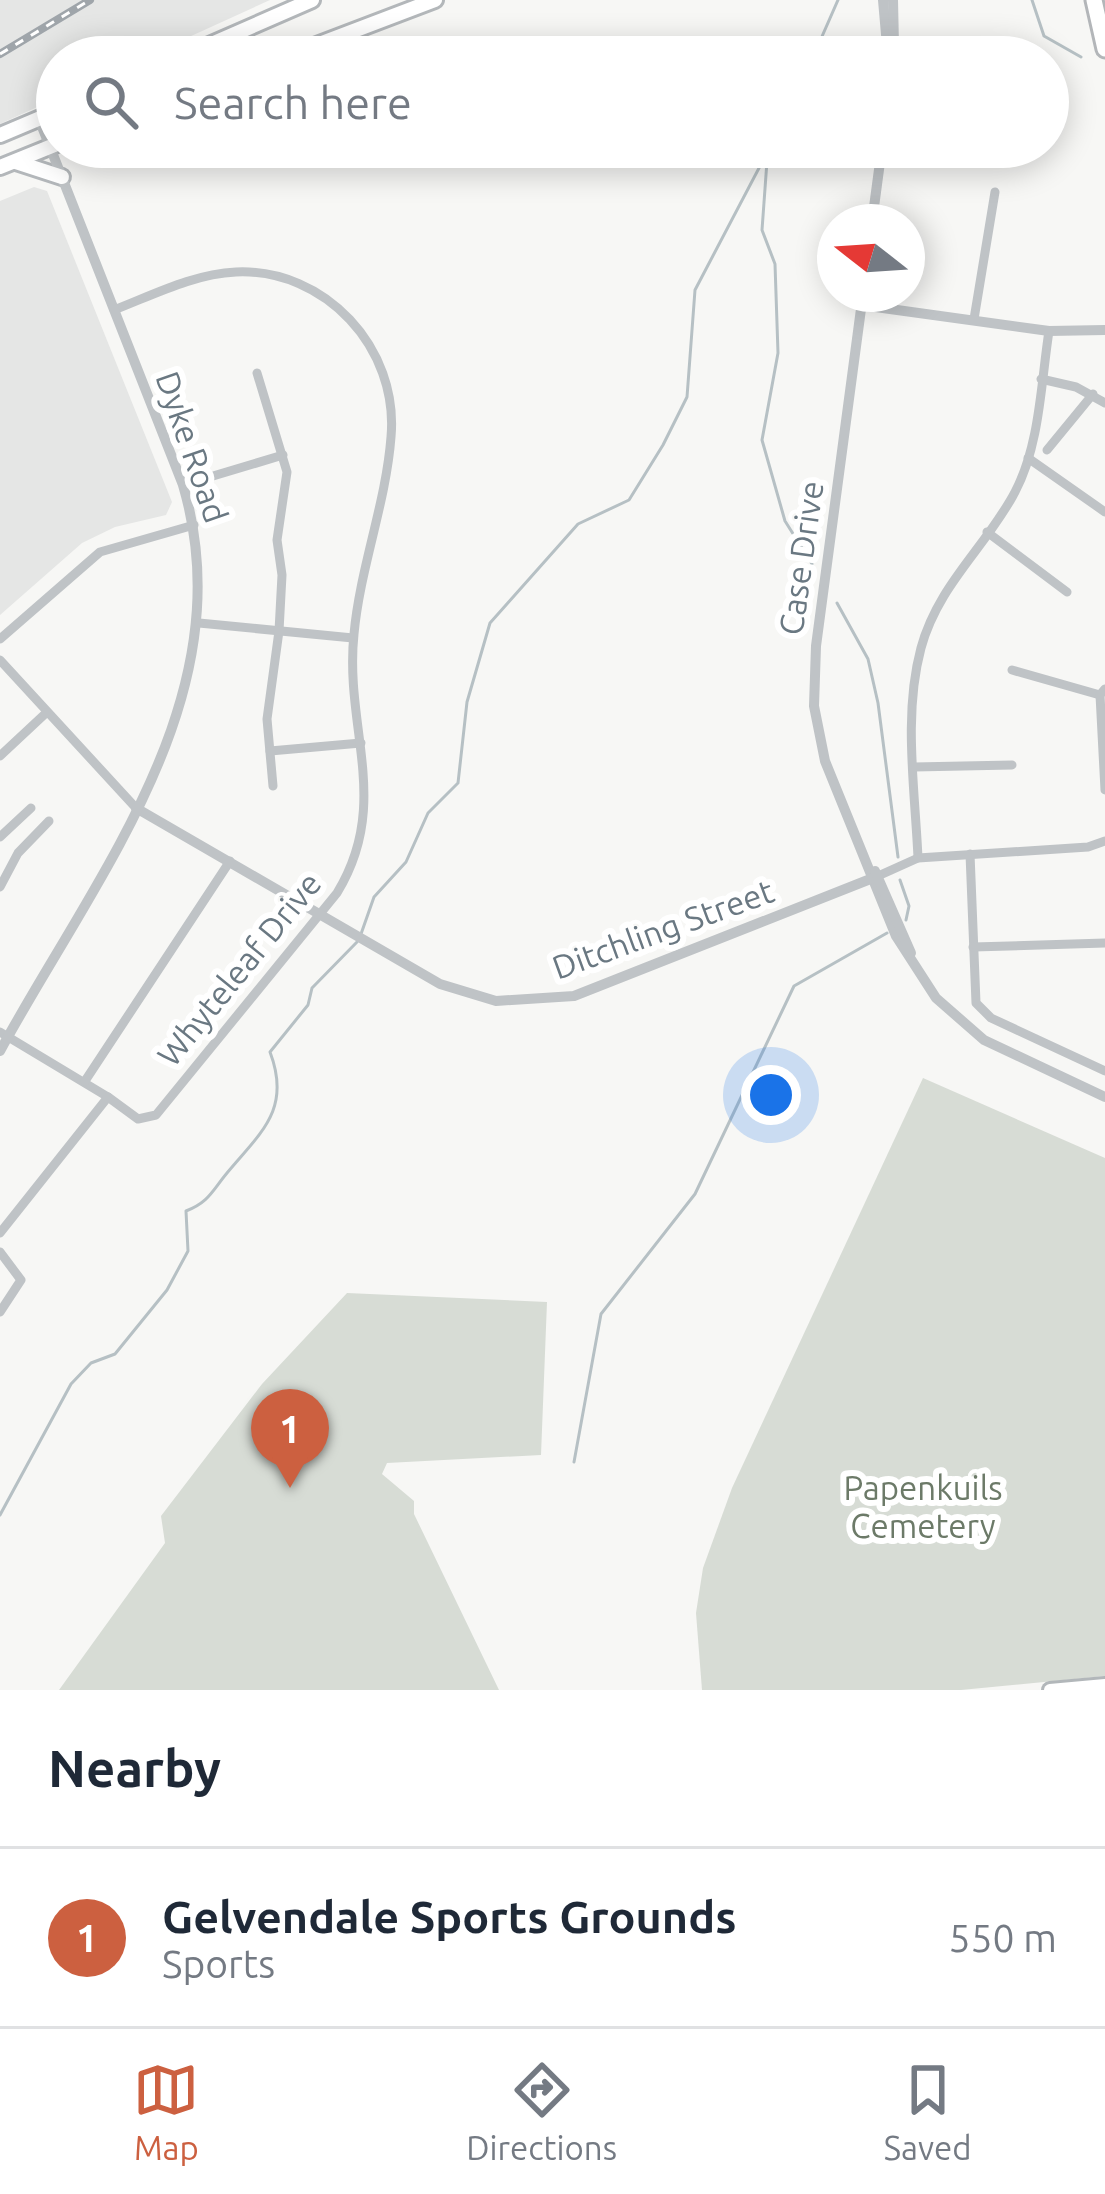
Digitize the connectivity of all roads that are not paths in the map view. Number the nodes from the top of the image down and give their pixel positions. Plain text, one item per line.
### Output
1 (312, 0) edge
2 (435, 0) edge
3 (883, 0) edge
4 (893, 0) edge
5 (1094, 0) edge
6 (230, 36) edge
7 (340, 36) edge
8 (888, 36) edge
9 (892, 36) edge
10 (1105, 49) edge
11 (36, 120) edge
12 (0, 136) edge
13 (36, 152) edge
14 (6, 164) edge
15 (36, 166) edge
16 (46, 168) edge
17 (59, 168) edge
18 (879, 168) edge
19 (62, 177) junction
20 (995, 191) dead end
21 (874, 204) edge
22 (114, 310) junction
23 (925, 311) edge
24 (860, 312) edge
25 (974, 320) junction
26 (1105, 330) edge
27 (1049, 331) junction
28 (257, 373) dead end
29 (1041, 379) junction
30 (1094, 394) junction
31 (1105, 403) edge
32 (1047, 450) dead end
33 (283, 455) junction
34 (1028, 458) junction
35 (183, 485) junction
36 (1105, 512) edge
37 (194, 525) junction
38 (987, 532) junction
39 (1067, 592) dead end
40 (199, 623) junction
41 (279, 631) junction
42 (353, 638) junction
43 (0, 639) edge
44 (0, 660) edge
45 (1012, 670) dead end
46 (1103, 692) edge
47 (46, 713) junction
48 (361, 743) junction
49 (270, 752) junction
50 (0, 756) edge
51 (1012, 765) dead end
52 (914, 767) junction
53 (273, 786) dead end
54 (1105, 790) edge
55 (31, 808) dead end
56 (136, 808) junction
57 (49, 821) dead end
58 (1, 836) edge
59 (1105, 841) edge
60 (18, 854) junction
61 (970, 854) junction
62 (918, 858) junction
63 (230, 861) junction
64 (874, 878) junction
65 (0, 887) edge
66 (321, 914) junction
67 (1105, 943) edge
68 (973, 947) junction
69 (4, 1034) edge
70 (0, 1051) edge
71 (1105, 1071) edge
72 (85, 1081) junction
73 (109, 1097) junction
74 (1105, 1097) edge
75 (0, 1233) edge
76 (0, 1252) edge
77 (0, 1312) edge
78 (1105, 1685) edge
79 (1050, 1690) edge

1 - 6 main road
2 - 7 main road
3 - 8 street
4 - 9 street
5 - 10 highway
11 - 12 main road
13 - 14 main road
14 - 15 main road
16 - 19 main road
17 - 19 street, Dyke Road
18 - 21 street
19 - 22 street, Dyke Road
20 - 25 street
22 - 35 street, Dyke Road
22 - 42 street, Whyteleaf Drive
23 - 25 street
24 - 64 street, Case Drive
25 - 27 street
26 - 27 street
27 - 29 street
28 - 33 street
29 - 30 street
29 - 34 street
30 - 31 street
30 - 32 street
33 - 35 street
33 - 41 street
34 - 36 street
34 - 38 street
35 - 37 street, Dyke Road
37 - 40 street, Dyke Road
37 - 43 street
38 - 39 street
38 - 52 street
40 - 41 street
40 - 56 street, Dyke Road
41 - 42 street
41 - 49 street
42 - 48 street, Whyteleaf Drive
44 - 47 street
45 - 46 street
46 - 54 street
47 - 50 street
47 - 56 street
48 - 49 street
48 - 66 street, Whyteleaf Drive
49 - 53 street
51 - 52 street
52 - 62 street
55 - 58 street
56 - 63 street, Ditchling Street
56 - 69 street, Dyke Road
57 - 60 street
58 - 60 street
59 - 61 street, Ditchling Street
60 - 65 street
61 - 62 street, Ditchling Street
61 - 68 street
62 - 64 street, Ditchling Street
63 - 66 street, Ditchling Street
63 - 72 street
64 - 66 street, Ditchling Street
64 - 74 street, Case Drive
66 - 73 street, Whyteleaf Drive
67 - 68 street
68 - 71 street
69 - 70 street, Dyke Road
69 - 72 street
72 - 73 street
73 - 75 street
76 - 77 street
78 - 79 main road

